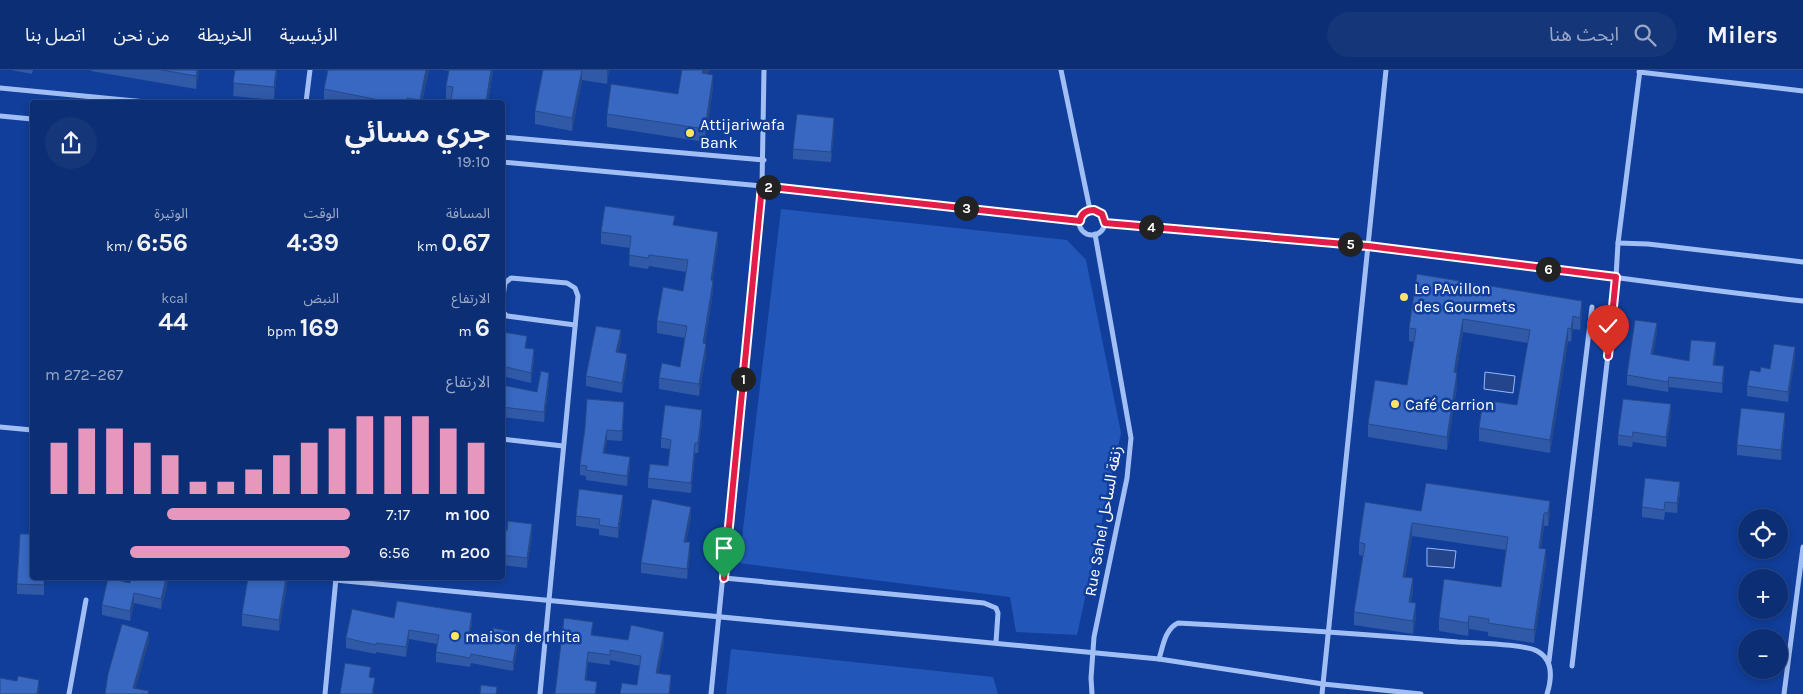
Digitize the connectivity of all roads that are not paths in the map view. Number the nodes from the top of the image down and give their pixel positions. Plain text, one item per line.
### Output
1 (310, 70) edge
2 (764, 70) edge
3 (1060, 70) edge
4 (1386, 70) edge
5 (1640, 71) edge
6 (0, 88) edge
7 (1803, 91) edge
8 (125, 100) edge
9 (306, 100) edge
10 (0, 116) edge
11 (30, 119) edge
12 (505, 136) edge
13 (764, 160) junction
14 (505, 162) edge
15 (762, 186) junction
16 (1090, 210) junction
17 (1080, 221) junction
18 (1105, 223) junction
19 (1095, 234) junction
20 (1618, 243) junction
21 (1368, 246) junction
22 (1803, 262) edge
23 (1616, 277) junction
24 (505, 283) edge
25 (1803, 302) edge
26 (1592, 307) dead end
27 (505, 314) edge
28 (575, 325) junction
29 (0, 427) edge
30 (30, 430) edge
31 (505, 439) edge
32 (563, 446) junction
33 (1803, 547) edge
34 (724, 578) junction
35 (335, 580) edge
36 (345, 580) edge
37 (86, 600) dead end
38 (550, 600) junction
39 (719, 617) junction
40 (1329, 631) junction
41 (996, 642) junction
42 (1092, 653) junction
43 (1159, 659) junction
44 (1548, 662) junction
45 (1572, 666) dead end
46 (1323, 684) junction
47 (70, 694) edge
48 (325, 694) edge
49 (540, 694) edge
50 (711, 694) edge
51 (1092, 694) edge
52 (1322, 694) edge
53 (1421, 694) edge
54 (1547, 694) edge
55 (1784, 694) edge

1 - 9 street
2 - 13 street
3 - 16 street
4 - 21 street
5 - 7 street
5 - 20 street
6 - 8 street
10 - 11 street
12 - 13 street
13 - 15 street
14 - 15 street
15 - 17 street
15 - 34 street
16 - 17 street
16 - 18 street
17 - 19 street
18 - 19 street
18 - 21 street
19 - 42 street, Rue Sahel زنقة الساحل
20 - 22 street
20 - 23 street
21 - 23 street
21 - 40 street
23 - 25 street
23 - 45 street
24 - 28 street
26 - 44 street
27 - 28 street
28 - 32 street
29 - 30 street
31 - 32 street
32 - 38 street
33 - 55 street
34 - 39 street
34 - 41 street
35 - 48 street
36 - 38 street
37 - 47 street
38 - 39 street
38 - 49 street
39 - 41 street
39 - 50 street
40 - 43 street
40 - 44 street
40 - 46 street
41 - 42 street
42 - 43 street
42 - 51 street, Rue Sahel زنقة الساحل
43 - 46 street
44 - 54 street
46 - 52 street
46 - 53 street

